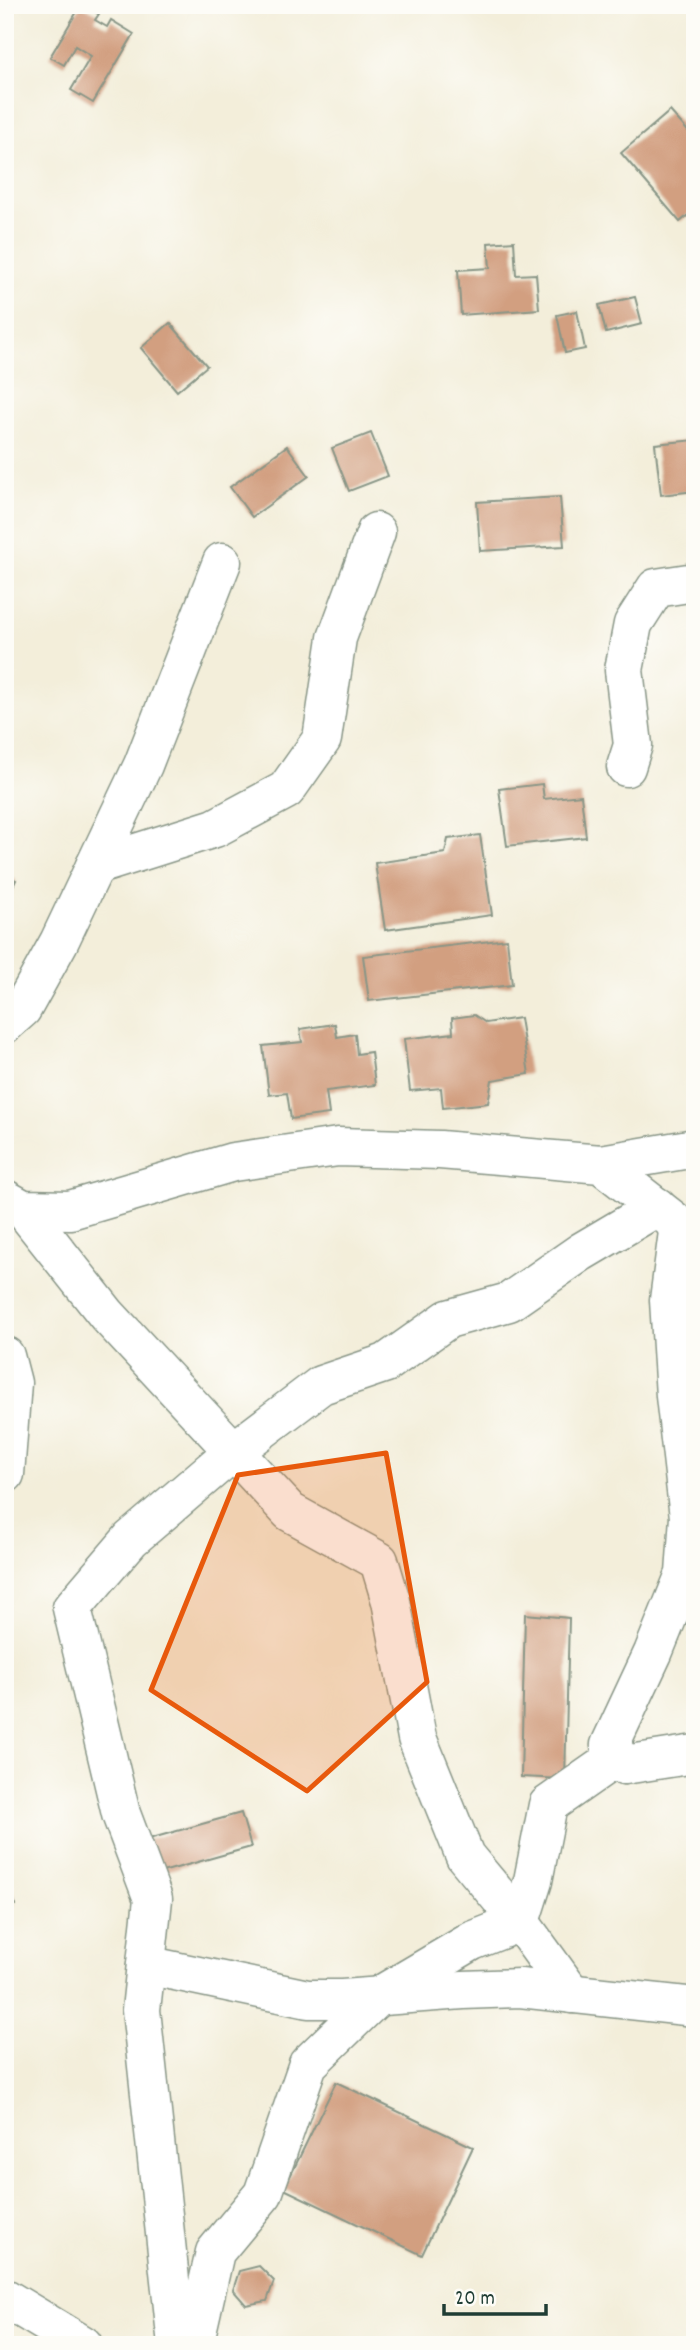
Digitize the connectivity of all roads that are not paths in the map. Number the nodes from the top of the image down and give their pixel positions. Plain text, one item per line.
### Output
1 (376, 532) dead end
2 (222, 562) dead end
3 (695, 582) edge
4 (626, 767) dead end
5 (95, 866) junction
6 (5, 1024) edge
7 (695, 1148) edge
8 (601, 1164) junction
9 (14, 1204) edge
10 (657, 1207) junction
11 (5, 1356) edge
12 (234, 1451) junction
13 (5, 1474) edge
14 (695, 1754) edge
15 (617, 1763) junction
16 (520, 1922) junction
17 (146, 1965) junction
18 (572, 1994) junction
19 (377, 1997) junction
20 (695, 2007) edge
21 (5, 2298) edge
22 (83, 2345) edge
23 (177, 2345) edge
24 (194, 2345) edge

1 - 5 street
2 - 5 street
3 - 4 street
5 - 6 street
7 - 8 street
8 - 9 street
8 - 10 street
9 - 12 street
10 - 12 street
10 - 15 street
11 - 13 street
12 - 16 street
12 - 17 street
14 - 15 street
15 - 16 street
16 - 18 street
16 - 19 street
17 - 19 street
17 - 23 street
18 - 19 street
18 - 20 street
19 - 24 street
21 - 22 street

